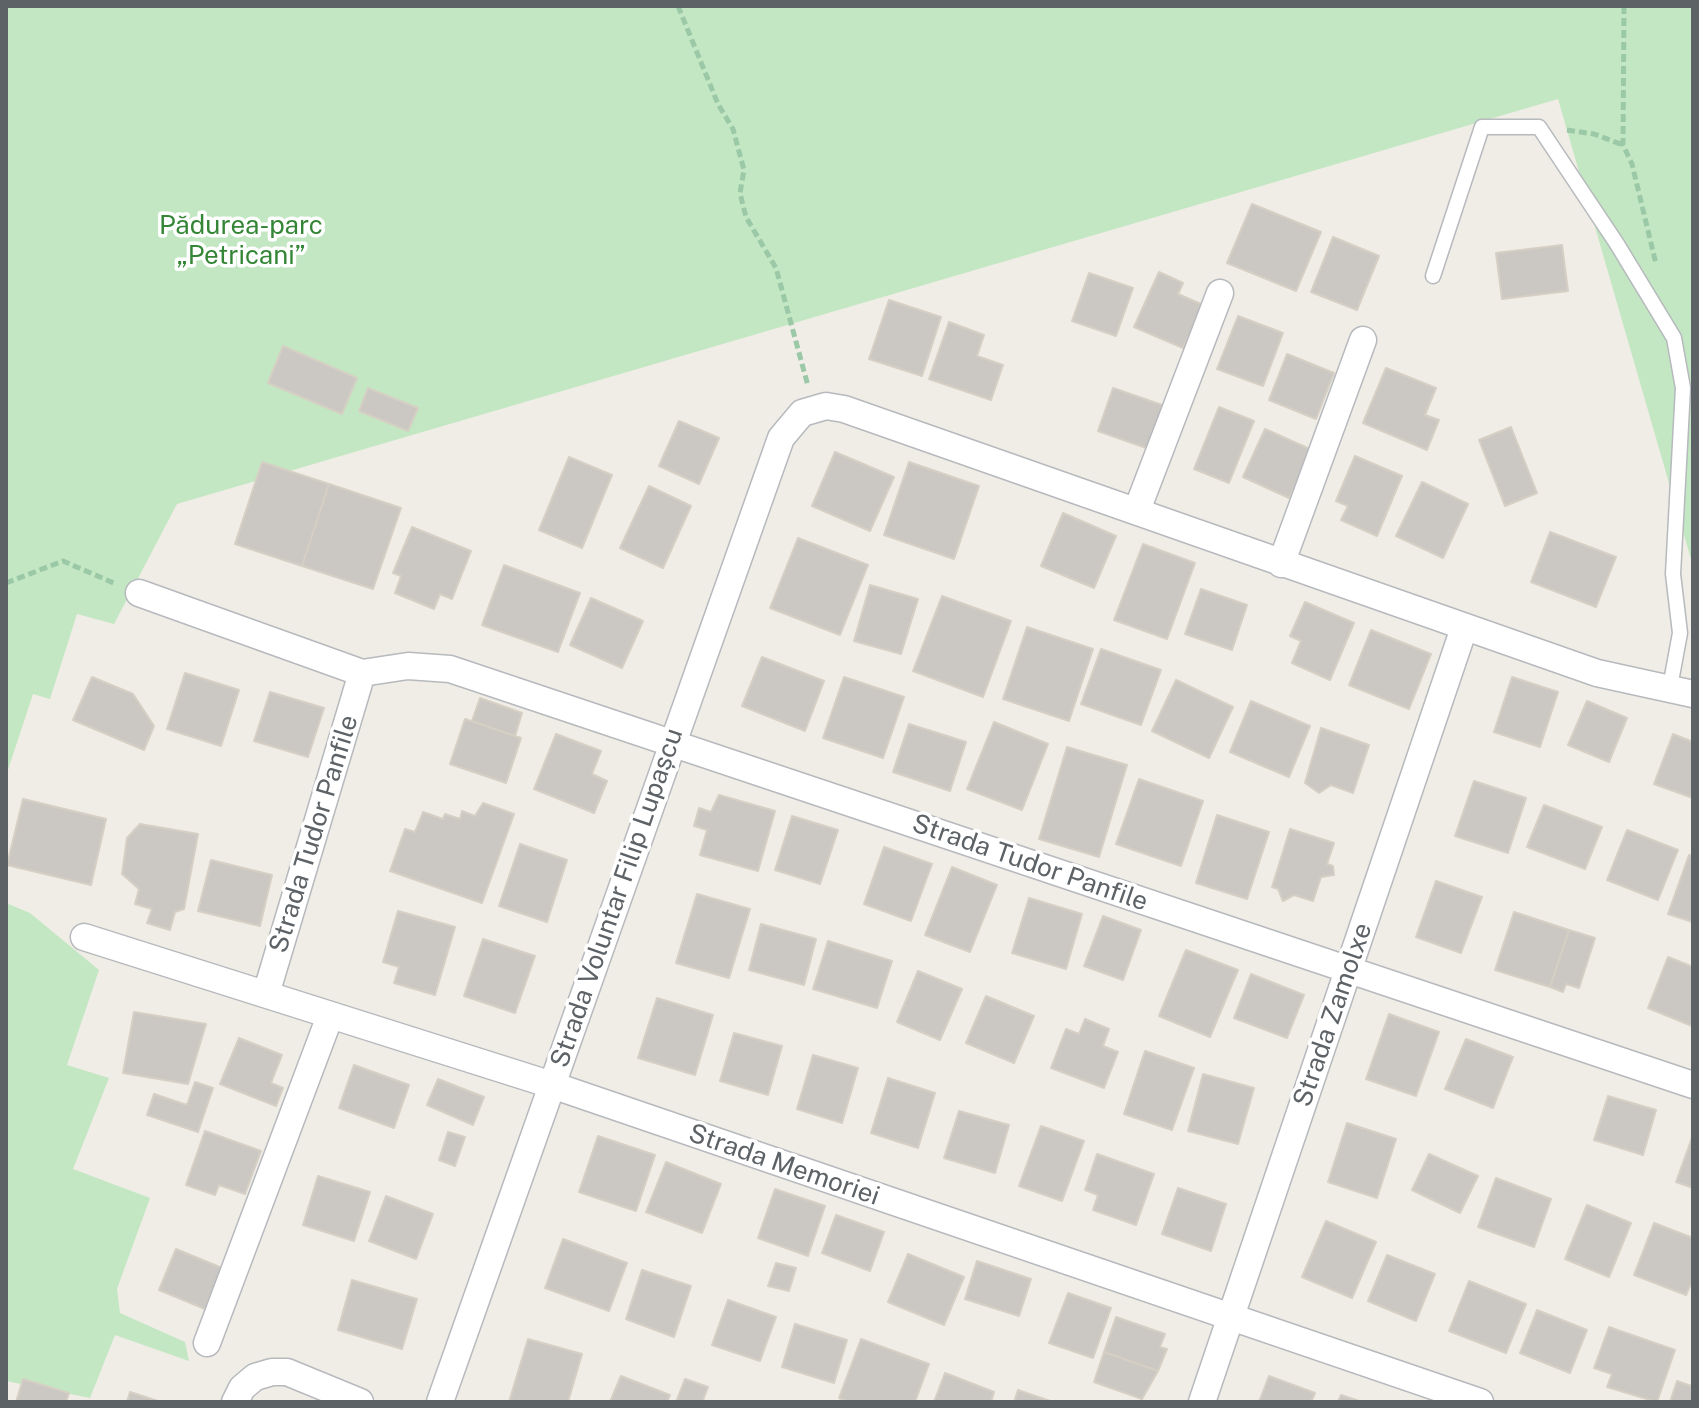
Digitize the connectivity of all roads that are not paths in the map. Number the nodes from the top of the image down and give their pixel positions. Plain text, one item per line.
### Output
1 (1433, 276) dead end
2 (1220, 293) dead end
3 (1363, 340) dead end
4 (1137, 510) junction
5 (1281, 564) junction
6 (139, 593) road end
7 (1464, 628) junction
8 (362, 673) junction
9 (1682, 690) edge
10 (671, 741) junction
11 (84, 937) dead end
12 (1349, 971) junction
13 (266, 994) junction
14 (330, 1016) junction
15 (552, 1085) junction
16 (1693, 1085) edge
17 (1230, 1317) junction
18 (207, 1343) dead end
19 (235, 1402) edge
20 (360, 1402) edge
21 (440, 1402) edge
22 (1202, 1402) edge
23 (1480, 1402) edge

1 - 9 lane
2 - 4 street
3 - 5 street
4 - 5 street
4 - 10 street, Strada Voluntar Filip Lupașcu
5 - 7 street
6 - 8 street, Strada Tudor Panfile
7 - 9 street
7 - 12 street, Strada Zamolxe
8 - 10 street, Strada Tudor Panfile
8 - 13 street, Strada Tudor Panfile
10 - 12 street, Strada Tudor Panfile
10 - 15 street, Strada Voluntar Filip Lupașcu
11 - 13 street, Strada Memoriei
12 - 16 street, Strada Tudor Panfile
12 - 17 street, Strada Zamolxe
13 - 14 street, Strada Memoriei
14 - 15 street, Strada Memoriei
14 - 18 street
15 - 17 street, Strada Memoriei
15 - 21 street, Strada Voluntar Filip Lupașcu
17 - 22 street, Strada Zamolxe
17 - 23 street, Strada Memoriei
19 - 20 street

